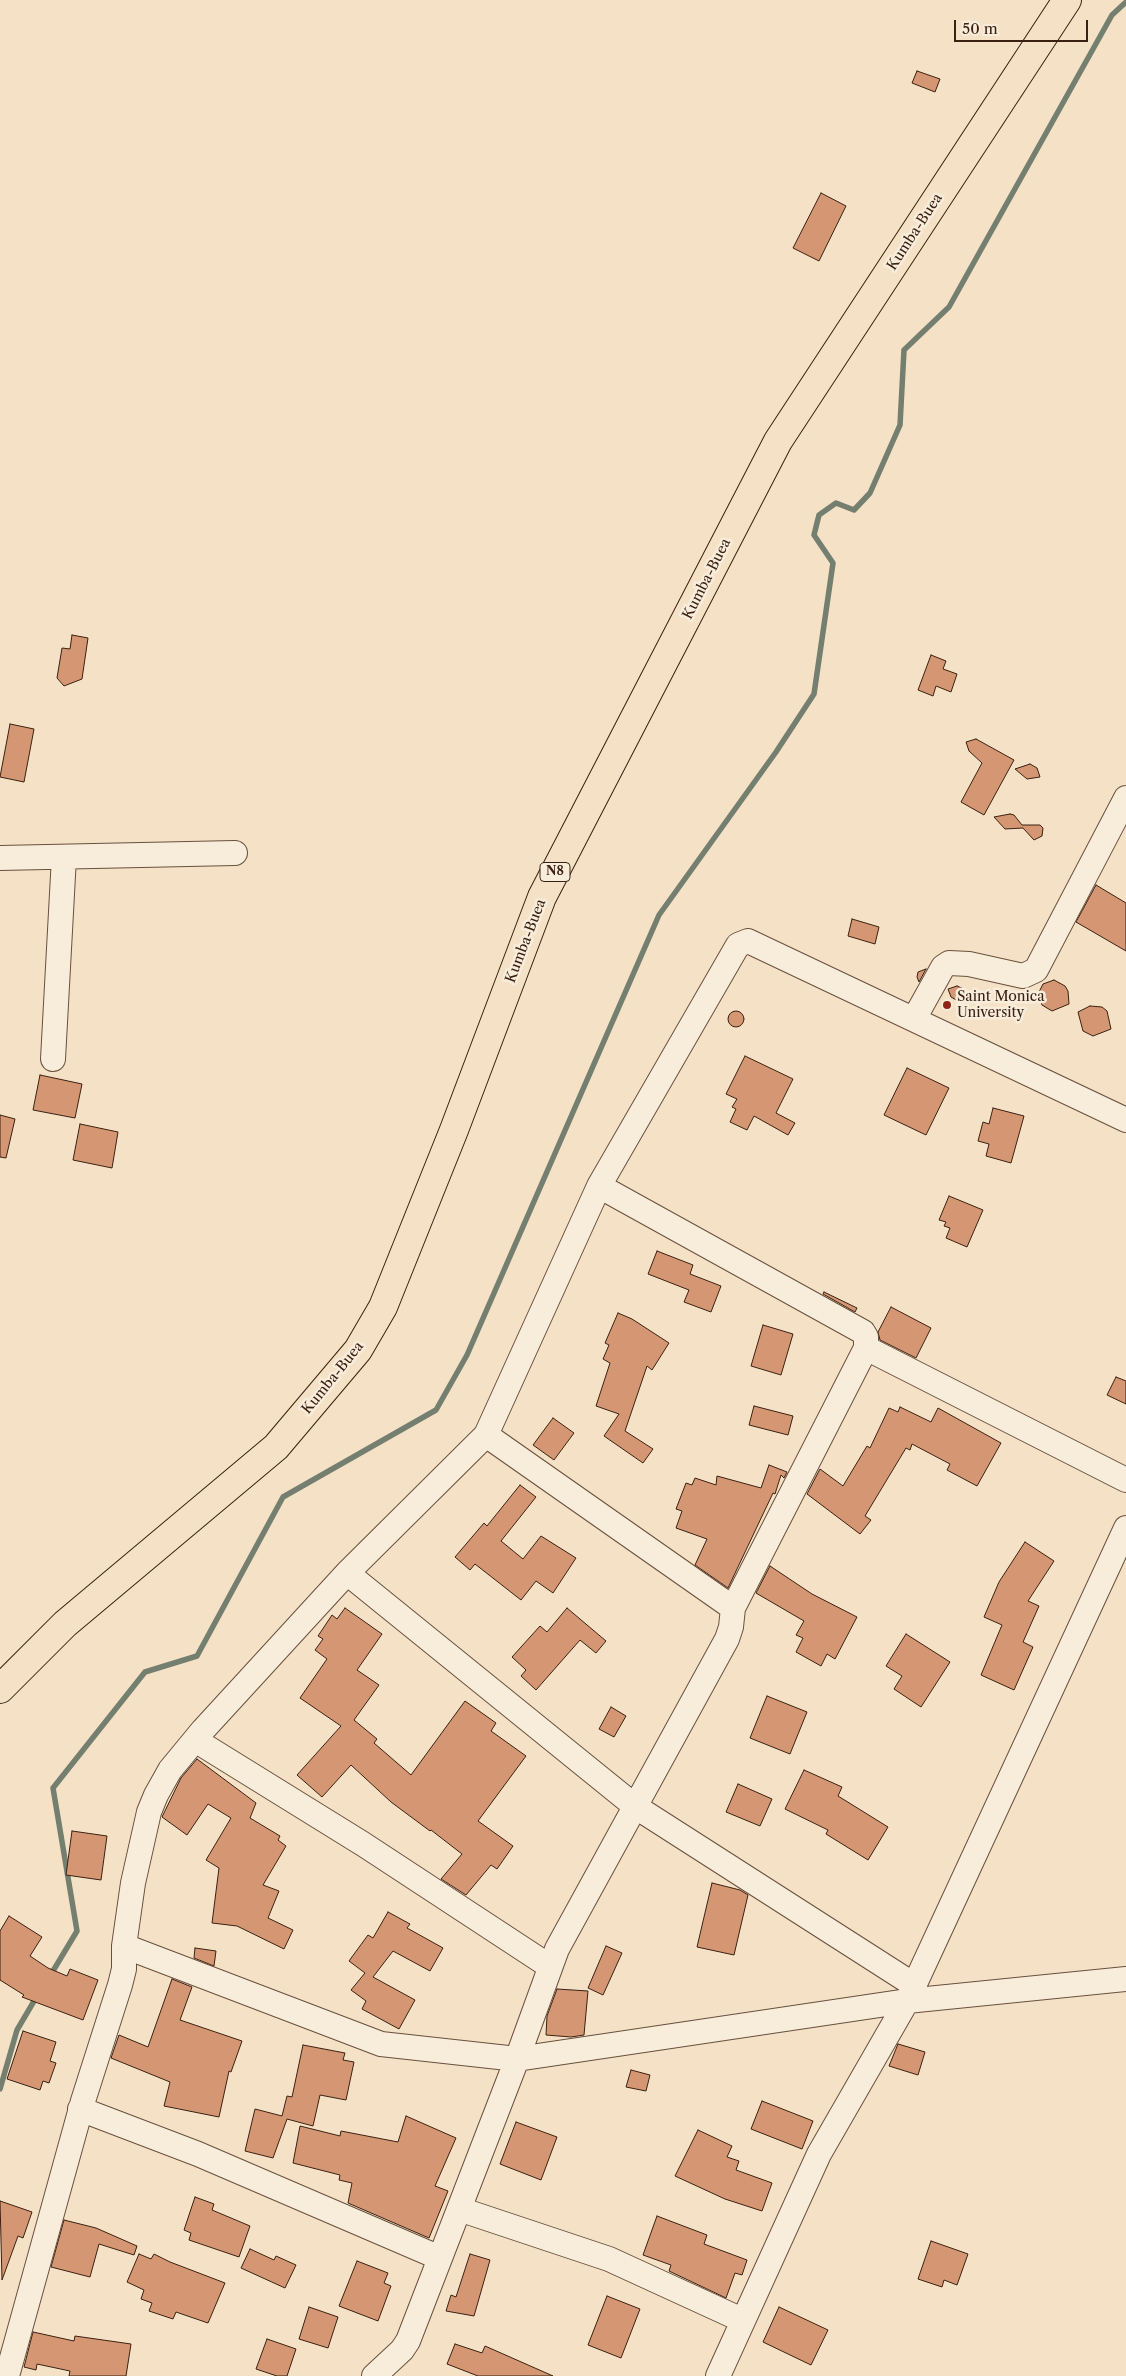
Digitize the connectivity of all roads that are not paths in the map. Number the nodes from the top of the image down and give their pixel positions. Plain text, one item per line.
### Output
1 (1066, 0) edge
2 (1126, 798) edge
3 (235, 854) dead end
4 (64, 857) junction
5 (0, 858) edge
6 (914, 1019) junction
7 (53, 1059) dead end
8 (1126, 1120) edge
9 (600, 1186) junction
10 (866, 1348) junction
11 (486, 1435) junction
12 (1126, 1480) edge
13 (1126, 1528) edge
14 (347, 1573) junction
15 (733, 1608) junction
16 (0, 1689) edge
17 (195, 1740) junction
18 (636, 1807) junction
19 (124, 1946) junction
20 (549, 1966) junction
21 (1126, 1979) edge
22 (911, 1993) junction
23 (517, 2060) junction
24 (80, 2109) junction
25 (459, 2209) junction
26 (440, 2258) junction
27 (742, 2320) junction
28 (7, 2376) edge
29 (374, 2376) edge
30 (718, 2376) edge

1 - 16 highway, Kumba-Buea / N8
2 - 6 street
3 - 4 street
4 - 5 street
4 - 7 street
6 - 8 street
6 - 9 street
9 - 10 street
9 - 11 street
10 - 12 street
10 - 15 street
11 - 14 street
11 - 15 street
13 - 22 street
14 - 17 street
14 - 18 street
15 - 18 street
17 - 19 street
17 - 20 street
18 - 20 street
18 - 22 street
19 - 23 street
19 - 24 street
20 - 23 street
21 - 22 street
22 - 23 street
22 - 27 street
23 - 25 street
24 - 26 street
24 - 28 street
25 - 26 street
25 - 27 street
26 - 29 street
27 - 30 street

